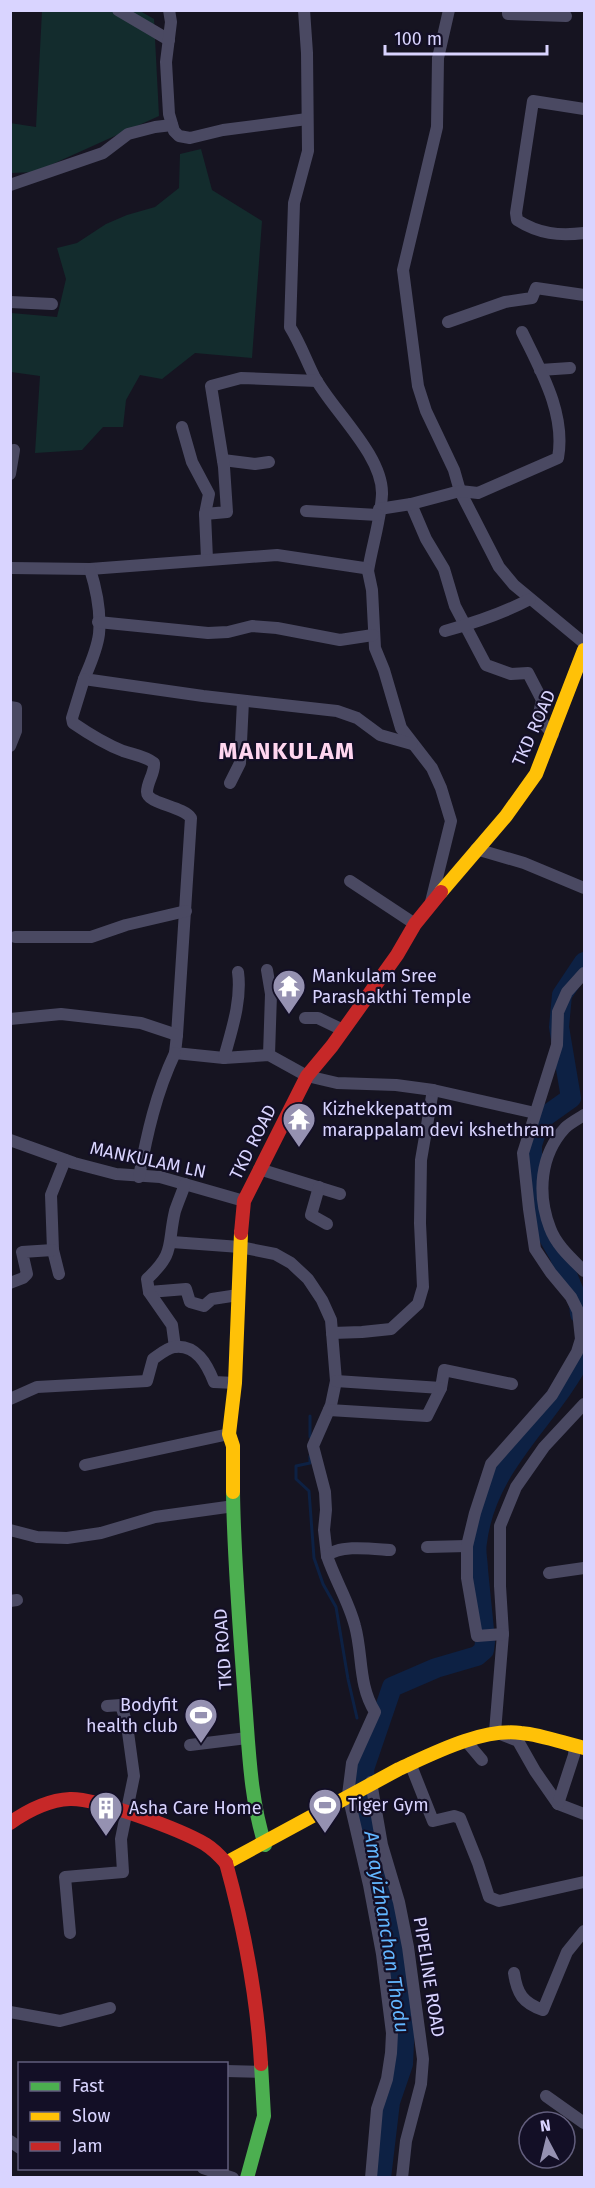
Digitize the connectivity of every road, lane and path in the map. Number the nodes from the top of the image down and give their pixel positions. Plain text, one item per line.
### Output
1 (118, 10) edge
2 (169, 10) edge
3 (304, 10) edge
4 (449, 10) edge
5 (508, 10) edge
6 (566, 16) dead end
7 (169, 40) junction
8 (585, 109) edge
9 (308, 119) junction
10 (172, 125) junction
11 (10, 185) edge
12 (585, 233) edge
13 (585, 295) edge
14 (10, 302) edge
15 (52, 304) dead end
16 (448, 322) dead end
17 (522, 332) dead end
18 (570, 368) dead end
19 (540, 370) junction
20 (317, 381) junction
21 (182, 427) dead end
22 (14, 450) dead end
23 (223, 460) junction
24 (269, 462) dead end
25 (10, 474) edge
26 (460, 491) junction
27 (411, 504) junction
28 (306, 512) dead end
29 (378, 512) junction
30 (205, 514) junction
31 (207, 559) junction
32 (10, 568) edge
33 (90, 569) junction
34 (368, 571) junction
35 (530, 599) junction
36 (98, 622) junction
37 (466, 625) junction
38 (445, 631) dead end
39 (373, 635) junction
40 (585, 643) edge
41 (585, 650) edge
42 (84, 679) junction
43 (243, 700) junction
44 (10, 707) edge
45 (553, 735) junction
46 (413, 744) junction
47 (10, 746) edge
48 (230, 783) dead end
49 (476, 849) junction
50 (350, 881) dead end
51 (585, 888) edge
52 (430, 904) junction
53 (186, 912) junction
54 (415, 924) junction
55 (15, 937) dead end
56 (267, 970) dead end
57 (238, 972) dead end
58 (585, 973) edge
59 (305, 1018) dead end
60 (10, 1019) edge
61 (343, 1030) junction
62 (177, 1035) junction
63 (175, 1053) junction
64 (269, 1055) junction
65 (224, 1059) junction
66 (307, 1076) junction
67 (433, 1090) junction
68 (535, 1113) junction
69 (585, 1115) edge
70 (10, 1140) edge
71 (65, 1160) junction
72 (259, 1169) junction
73 (139, 1177) junction
74 (185, 1184) junction
75 (319, 1187) junction
76 (339, 1194) dead end
77 (244, 1201) junction
78 (327, 1224) dead end
79 (172, 1242) junction
80 (240, 1247) junction
81 (53, 1250) junction
82 (585, 1271) edge
83 (59, 1274) dead end
84 (10, 1283) edge
85 (149, 1292) junction
86 (238, 1295) junction
87 (332, 1333) junction
88 (175, 1347) junction
89 (336, 1381) junction
90 (235, 1383) junction
91 (512, 1384) dead end
92 (441, 1389) junction
93 (12, 1394) edge
94 (329, 1410) junction
95 (582, 1411) edge
96 (230, 1434) junction
97 (85, 1465) dead end
98 (234, 1506) junction
99 (10, 1530) edge
100 (467, 1546) junction
101 (427, 1547) dead end
102 (390, 1550) dead end
103 (327, 1556) junction
104 (585, 1568) edge
105 (549, 1573) dead end
106 (503, 1634) junction
107 (107, 1706) dead end
108 (495, 1732) junction
109 (247, 1738) junction
110 (466, 1741) junction
111 (190, 1745) dead end
112 (580, 1747) edge
113 (482, 1760) dead end
114 (410, 1763) junction
115 (371, 1782) junction
116 (348, 1795) junction
117 (558, 1804) junction
118 (128, 1814) junction
119 (585, 1814) edge
120 (10, 1823) edge
121 (265, 1845) junction
122 (226, 1863) junction
123 (585, 1882) edge
124 (585, 1931) edge
125 (70, 1933) dead end
126 (514, 1973) dead end
127 (110, 2008) dead end
128 (10, 2012) edge
129 (228, 2071) edge
130 (262, 2072) junction
131 (546, 2096) dead end
132 (585, 2123) edge
133 (205, 2170) edge
134 (232, 2178) edge
135 (247, 2178) edge
136 (371, 2178) edge
137 (402, 2178) edge

1 - 7 street
2 - 7 street
3 - 9 street
4 - 26 street
5 - 6 street
7 - 10 street
8 - 12 street
9 - 10 street
9 - 20 street
10 - 11 street
13 - 16 street
14 - 15 street
17 - 19 street
18 - 19 street
19 - 26 street
20 - 23 street
20 - 29 street
21 - 30 street
22 - 25 street
23 - 24 street
23 - 30 street
26 - 27 street
26 - 35 street
27 - 29 street
27 - 37 street
28 - 29 street
29 - 34 street
30 - 31 street
31 - 33 street
31 - 34 street
32 - 33 street
33 - 36 street
34 - 39 street
35 - 37 street
35 - 40 street
36 - 39 street
36 - 42 street
37 - 38 street
37 - 45 street
39 - 46 street
41 - 45 street, TKD ROAD
42 - 43 street
42 - 53 street
43 - 46 street
43 - 48 street
44 - 47 street
45 - 49 street, TKD ROAD
46 - 52 street
49 - 51 street
49 - 52 street, TKD ROAD
50 - 54 street
52 - 54 street, TKD ROAD
53 - 55 street
53 - 62 street
54 - 61 street, TKD ROAD
56 - 64 street
57 - 65 street
58 - 68 street
59 - 61 street
60 - 62 street
61 - 66 street, TKD ROAD
62 - 63 street
63 - 65 street
63 - 73 street
64 - 65 street
64 - 66 street
66 - 67 street
66 - 72 street, TKD ROAD
67 - 68 street
67 - 87 street
68 - 100 street
69 - 82 street
70 - 71 street, MANKULAM LN
71 - 73 street, MANKULAM LN
71 - 81 street
72 - 75 street
72 - 77 street, TKD ROAD
73 - 74 street, MANKULAM LN
74 - 77 street, MANKULAM LN
74 - 79 street
75 - 76 street
75 - 78 street
77 - 80 street, TKD ROAD
79 - 80 street
79 - 85 street
80 - 86 street, TKD ROAD
80 - 87 street
81 - 83 street
81 - 84 street
85 - 86 street
85 - 88 street
86 - 90 street, TKD ROAD
87 - 89 street
88 - 90 street
88 - 93 street
89 - 92 street
89 - 94 street
90 - 96 street, TKD ROAD
91 - 92 street
92 - 94 street
94 - 103 street
95 - 106 street
96 - 97 street
96 - 98 street, TKD ROAD
98 - 99 street
98 - 109 street, TKD ROAD
100 - 101 street
100 - 106 street
102 - 103 street
103 - 116 street
104 - 105 street
106 - 108 street
107 - 118 street
108 - 110 street
108 - 112 street
108 - 117 street
109 - 111 street
109 - 121 street, TKD ROAD
110 - 113 street
110 - 114 street
112 - 117 street
114 - 115 street
114 - 123 street
115 - 116 street
115 - 137 street, PIPELINE ROAD
116 - 121 street
116 - 136 street
117 - 119 street
118 - 120 street
118 - 122 street
118 - 125 street
121 - 122 street
122 - 130 street
124 - 126 street
127 - 128 street
129 - 130 street
130 - 135 street
131 - 132 street
133 - 134 street

